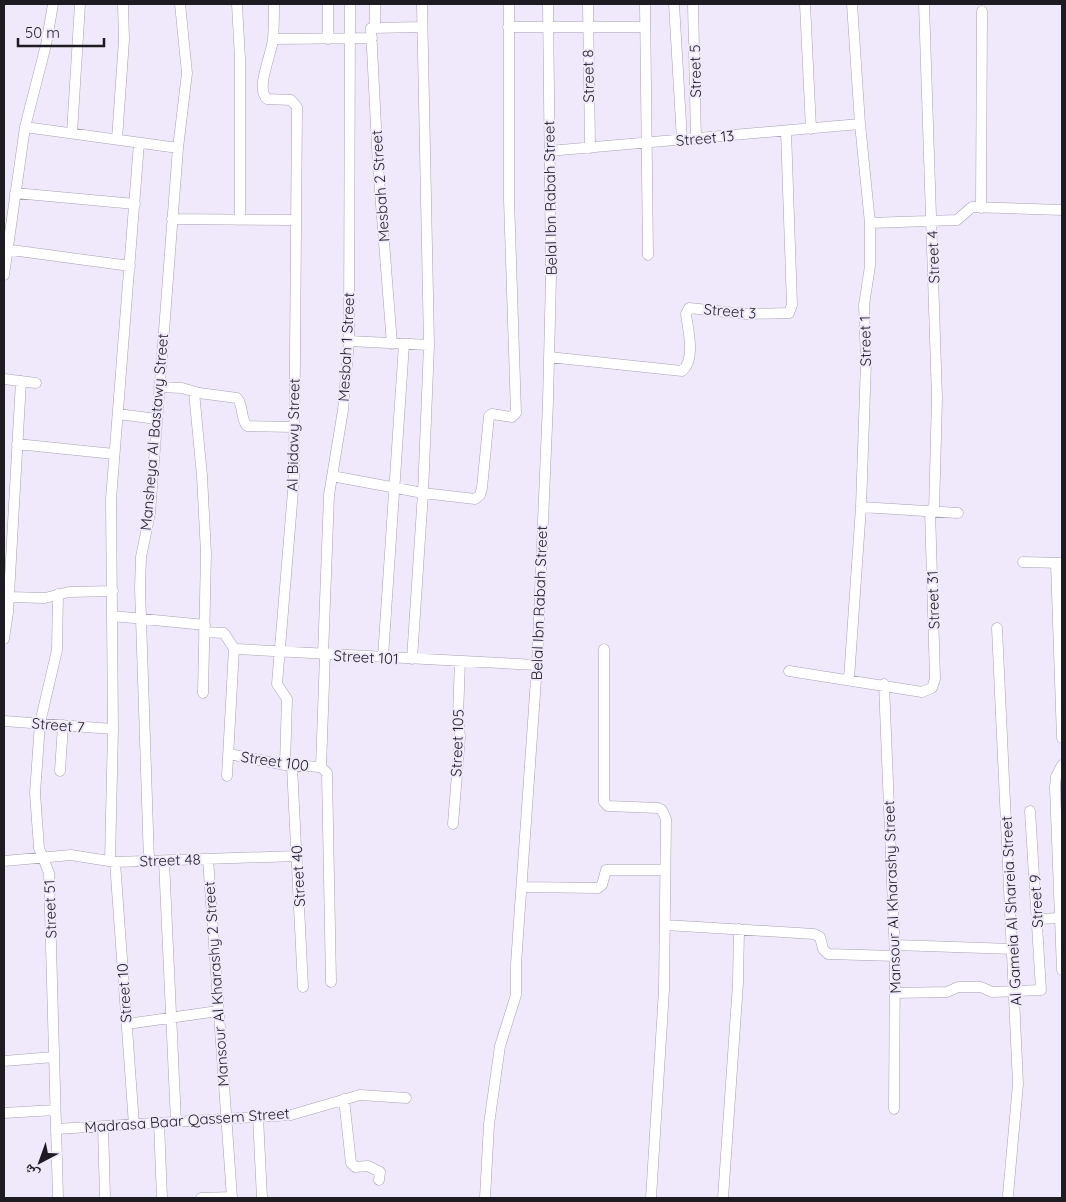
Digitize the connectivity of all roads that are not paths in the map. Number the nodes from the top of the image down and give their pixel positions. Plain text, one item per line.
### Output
1 (53, 4) edge
2 (80, 4) edge
3 (123, 4) edge
4 (180, 4) edge
5 (237, 4) edge
6 (274, 4) edge
7 (328, 4) edge
8 (350, 4) edge
9 (375, 4) edge
10 (422, 4) edge
11 (508, 4) edge
12 (548, 4) edge
13 (588, 4) edge
14 (645, 4) edge
15 (674, 4) edge
16 (693, 4) edge
17 (805, 4) edge
18 (852, 4) edge
19 (924, 4) edge
20 (982, 11) dead end
21 (422, 27) junction
22 (508, 27) junction
23 (548, 27) junction
24 (645, 27) junction
25 (587, 28) junction
26 (373, 31) junction
27 (328, 38) junction
28 (350, 38) junction
29 (273, 39) junction
30 (860, 124) junction
31 (25, 127) junction
32 (811, 129) junction
33 (786, 131) junction
34 (72, 133) junction
35 (118, 139) junction
36 (696, 139) junction
37 (682, 140) junction
38 (140, 143) junction
39 (647, 143) junction
40 (178, 148) junction
41 (590, 148) junction
42 (549, 151) junction
43 (15, 193) junction
44 (135, 204) junction
45 (981, 208) junction
46 (1062, 210) edge
47 (172, 219) junction
48 (240, 220) junction
49 (295, 220) junction
50 (870, 222) junction
51 (931, 222) junction
52 (5, 249) edge
53 (648, 256) dead end
54 (130, 266) junction
55 (4, 275) edge
56 (349, 341) junction
57 (392, 344) junction
58 (404, 344) junction
59 (428, 345) junction
60 (549, 357) junction
61 (4, 379) edge
62 (21, 381) junction
63 (36, 383) dead end
64 (159, 387) junction
65 (194, 392) junction
66 (118, 414) junction
67 (157, 419) junction
68 (294, 427) junction
69 (17, 444) junction
70 (114, 454) junction
71 (332, 476) junction
72 (394, 488) junction
73 (423, 493) junction
74 (861, 507) junction
75 (932, 510) junction
76 (958, 513) dead end
77 (1023, 562) dead end
78 (1059, 563) edge
79 (113, 591) junction
80 (58, 594) junction
81 (9, 597) junction
82 (113, 616) junction
83 (141, 619) junction
84 (5, 627) edge
85 (205, 628) junction
86 (997, 628) dead end
87 (4, 639) edge
88 (234, 648) junction
89 (604, 650) dead end
90 (280, 653) junction
91 (324, 655) junction
92 (383, 657) junction
93 (412, 659) junction
94 (460, 661) junction
95 (537, 665) junction
96 (790, 671) dead end
97 (849, 679) junction
98 (884, 684) junction
99 (203, 693) dead end
100 (4, 721) edge
101 (40, 724) junction
102 (63, 725) junction
103 (113, 729) junction
104 (1062, 738) edge
105 (229, 754) junction
106 (1062, 765) edge
107 (289, 766) junction
108 (321, 767) junction
109 (60, 771) dead end
110 (228, 776) dead end
111 (1030, 811) dead end
112 (453, 824) dead end
113 (297, 856) junction
114 (44, 859) junction
115 (208, 859) junction
116 (4, 861) edge
117 (112, 861) junction
118 (149, 861) junction
119 (164, 861) junction
120 (665, 870) junction
121 (522, 887) junction
122 (1037, 918) junction
123 (1060, 918) junction
124 (665, 924) junction
125 (739, 929) junction
126 (1014, 949) junction
127 (895, 951) junction
128 (1062, 970) edge
129 (331, 982) dead end
130 (303, 987) dead end
131 (1016, 992) junction
132 (895, 993) junction
133 (218, 1010) junction
134 (172, 1017) junction
135 (126, 1024) junction
136 (54, 1057) junction
137 (4, 1061) edge
138 (406, 1098) dead end
139 (344, 1099) junction
140 (894, 1109) dead end
141 (55, 1110) junction
142 (4, 1113) edge
143 (258, 1117) junction
144 (225, 1119) junction
145 (176, 1122) junction
146 (159, 1123) junction
147 (134, 1125) junction
148 (103, 1126) junction
149 (56, 1129) junction
150 (380, 1180) dead end
151 (1008, 1195) dead end
152 (58, 1198) edge
153 (105, 1198) edge
154 (162, 1198) edge
155 (201, 1198) edge
156 (232, 1198) edge
157 (262, 1198) edge
158 (485, 1198) edge
159 (651, 1198) edge
160 (723, 1198) edge

1 - 31 street
2 - 34 street
3 - 35 street
4 - 40 street, Mansheya Al Bastawy Street
5 - 48 street
6 - 29 street
7 - 27 street
8 - 28 street, Mesbah 1 Street
9 - 26 street
10 - 21 street
11 - 22 street
12 - 23 street, Belal Ibn Rabah Street
13 - 25 street, Street 8
14 - 24 street
15 - 37 street
16 - 36 street, Street 5
17 - 32 street
18 - 30 street, Street 1
19 - 51 street, Street 4
20 - 45 street
21 - 26 street
21 - 59 street
22 - 23 street
22 - 73 street
23 - 25 street
23 - 42 street, Belal Ibn Rabah Street
24 - 25 street
24 - 39 street
25 - 41 street, Street 8
26 - 28 street
26 - 57 street, Mesbah 2 Street
27 - 28 street
27 - 29 street
28 - 56 street, Mesbah 1 Street
29 - 49 street, Al Bidawy Street
30 - 32 street, Street 13
30 - 50 street, Street 1
31 - 34 street
31 - 43 street
32 - 33 street, Street 13
33 - 36 street, Street 13
33 - 60 street, Street 3
34 - 35 street
35 - 38 street
36 - 37 street, Street 13
37 - 39 street, Street 13
38 - 40 street
38 - 44 street, Street 10
39 - 41 street, Street 13
39 - 53 street
40 - 47 street, Mansheya Al Bastawy Street
41 - 42 street, Street 13
42 - 60 street, Belal Ibn Rabah Street
43 - 44 street
43 - 52 street
44 - 54 street, Street 10
45 - 46 street
45 - 51 street
47 - 48 street
47 - 64 street, Mansheya Al Bastawy Street
48 - 49 street
49 - 68 street, Al Bidawy Street
50 - 51 street
50 - 74 street, Street 1
51 - 75 street, Street 4
52 - 54 street
52 - 55 street
54 - 66 street, Street 10
56 - 57 street
56 - 71 street, Mesbah 1 Street
57 - 58 street
58 - 59 street
58 - 72 street
59 - 73 street
60 - 95 street, Belal Ibn Rabah Street
61 - 62 street
62 - 63 street
62 - 69 street
64 - 65 street
64 - 67 street, Mansheya Al Bastawy Street
65 - 68 street
65 - 85 street
66 - 67 street
66 - 70 street, Street 10
67 - 83 street, Mansheya Al Bastawy Street
68 - 90 street, Al Bidawy Street
69 - 70 street
69 - 81 street
70 - 79 street, Street 10
71 - 72 street
71 - 91 street, Mesbah 1 Street
72 - 73 street
72 - 92 street
73 - 93 street
74 - 75 street
74 - 97 street, Street 1
75 - 76 street
75 - 98 street, Street 31
77 - 78 street
78 - 104 street
79 - 80 street
79 - 82 street, Street 10
80 - 81 street
80 - 101 street, Street 51
81 - 84 street
82 - 83 street
82 - 103 street, Street 10
83 - 85 street
83 - 118 street, Mansheya Al Bastawy Street
84 - 87 street
85 - 88 street
85 - 99 street
86 - 126 street, Al Gameia Al Shareia Street
88 - 90 street, Street 101
88 - 105 street
89 - 120 street
90 - 91 street, Street 101
90 - 107 street, Al Bidawy Street
91 - 92 street, Street 101
91 - 108 street, Mesbah 1 Street
92 - 93 street, Street 101
93 - 94 street, Street 101
94 - 95 street, Street 101
94 - 112 street, Street 105
95 - 121 street, Belal Ibn Rabah Street
96 - 97 street
97 - 98 street
98 - 127 street, Mansour Al Kharashy Street
100 - 101 street, Street 7
101 - 102 street, Street 7
101 - 114 street, Street 51
102 - 103 street, Street 7
102 - 109 street
103 - 117 street, Street 10
105 - 107 street, Street 100
105 - 110 street
106 - 123 street
107 - 108 street, Street 100
107 - 113 street, Street 40
108 - 129 street, Mesbah 1 Street
111 - 122 street, Street 9
113 - 115 street, Street 48
113 - 130 street, Street 40
114 - 116 street, Street 48
114 - 117 street, Street 48
114 - 136 street, Street 51
115 - 119 street, Street 48
115 - 133 street, Mansour Al Kharashy 2 Street
117 - 118 street, Street 48
117 - 135 street, Street 10
118 - 119 street, Street 48
119 - 134 street
120 - 121 street
120 - 124 street
121 - 158 street, Belal Ibn Rabah Street
122 - 123 street
122 - 131 street, Street 9
123 - 128 street
124 - 125 street
124 - 159 street
125 - 127 street
125 - 160 street
126 - 127 street
126 - 131 street, Al Gameia Al Shareia Street
127 - 132 street, Mansour Al Kharashy Street
131 - 132 street
131 - 151 street, Al Gameia Al Shareia Street
132 - 140 street, Mansour Al Kharashy Street
133 - 134 street
133 - 144 street, Mansour Al Kharashy 2 Street
134 - 135 street
134 - 145 street
135 - 147 street, Street 10
136 - 137 street
136 - 141 street, Street 51
138 - 139 street, Madrasa Baar Qassem Street
139 - 143 street, Madrasa Baar Qassem Street
139 - 150 street
141 - 142 street
141 - 149 street, Street 51
143 - 144 street, Madrasa Baar Qassem Street
143 - 157 street
144 - 145 street, Madrasa Baar Qassem Street
144 - 156 street, Mansour Al Kharashy 2 Street
145 - 146 street, Madrasa Baar Qassem Street
146 - 147 street, Madrasa Baar Qassem Street
146 - 154 street
147 - 148 street, Madrasa Baar Qassem Street
148 - 149 street, Madrasa Baar Qassem Street
148 - 153 street
149 - 152 street, Street 51
155 - 156 street

